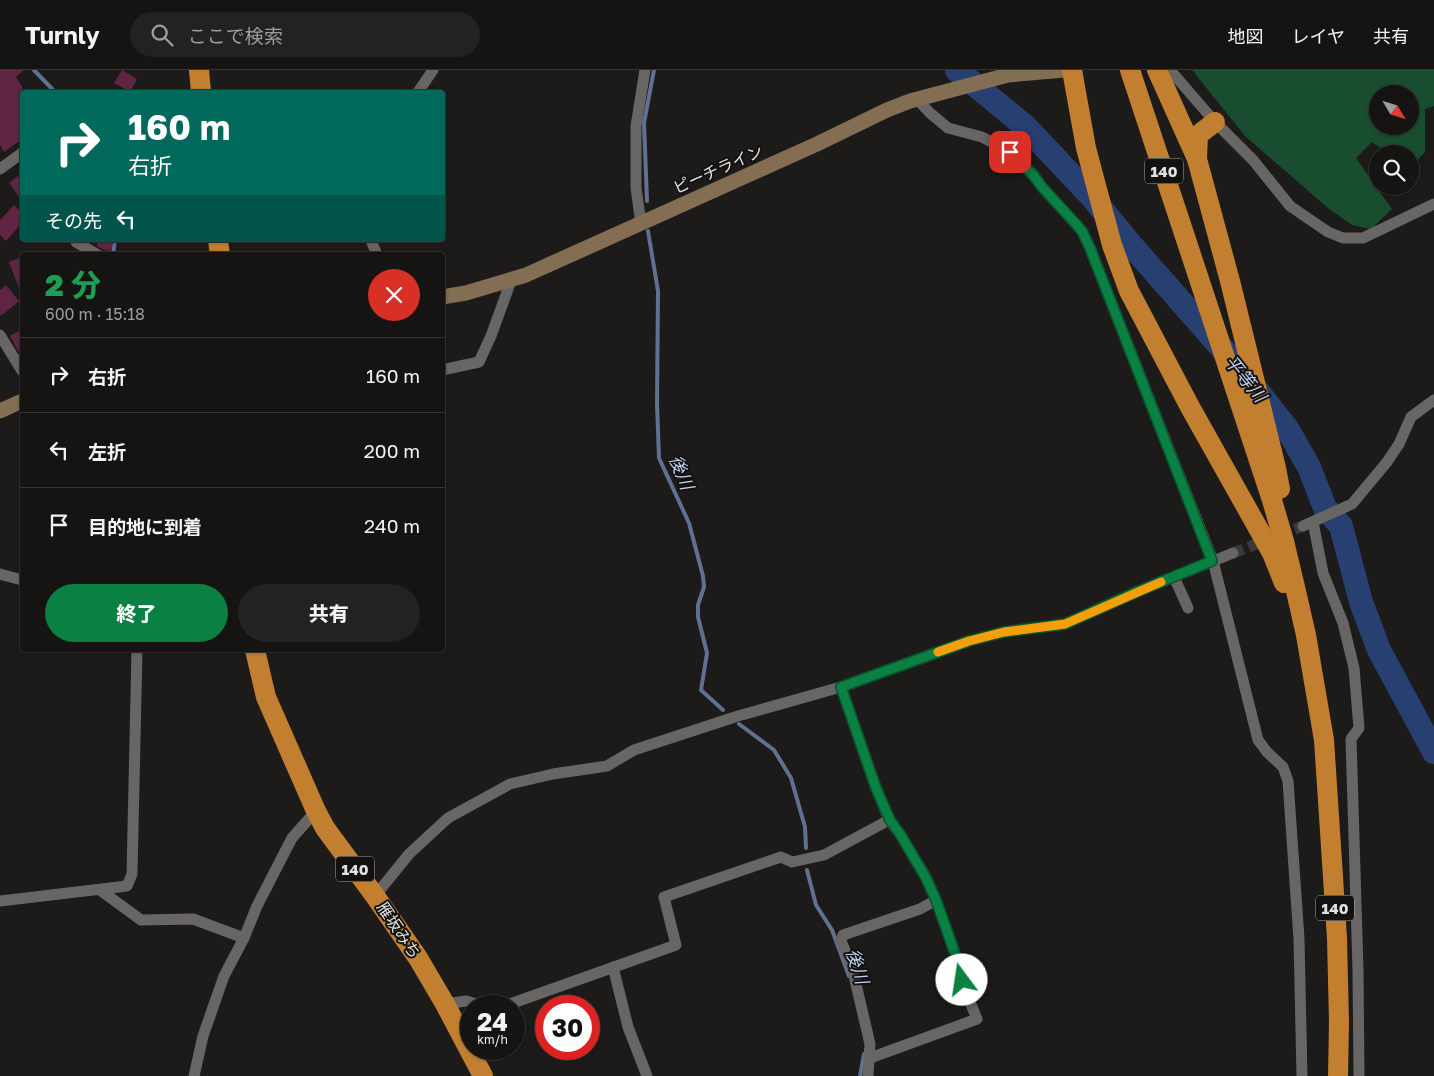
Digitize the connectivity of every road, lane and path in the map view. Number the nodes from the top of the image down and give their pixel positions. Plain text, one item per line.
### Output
1 (200, 70) edge
2 (433, 70) edge
3 (645, 70) edge
4 (1064, 70) edge
5 (1072, 70) edge
6 (1130, 70) edge
7 (1157, 70) edge
8 (1170, 70) edge
9 (1009, 72) edge
10 (201, 90) edge
11 (419, 90) edge
12 (917, 99) junction
13 (1215, 122) junction
14 (20, 154) edge
15 (1197, 159) junction
16 (0, 169) edge
17 (1434, 204) edge
18 (641, 224) junction
19 (76, 242) edge
20 (93, 252) edge
21 (512, 278) junction
22 (445, 296) edge
23 (0, 335) edge
24 (20, 368) edge
25 (445, 369) edge
26 (1434, 400) edge
27 (20, 402) edge
28 (0, 411) edge
29 (1233, 553) tunnel mouth
30 (1212, 561) junction
31 (0, 574) edge
32 (1174, 577) junction
33 (20, 579) edge
34 (1295, 586) junction
35 (1188, 608) dead end
36 (137, 652) edge
37 (255, 652) edge
38 (841, 687) junction
39 (1316, 690) junction
40 (316, 811) junction
41 (890, 820) junction
42 (100, 890) junction
43 (375, 896) junction
44 (936, 900) junction
45 (0, 901) edge
46 (244, 938) junction
47 (613, 967) junction
48 (525, 999) edge
49 (460, 1002) edge
50 (445, 1004) junction
51 (870, 1058) junction
52 (194, 1076) edge
53 (483, 1076) edge
54 (647, 1076) edge
55 (868, 1076) edge
56 (1302, 1076) edge
57 (1338, 1076) edge
58 (1359, 1076) edge

1 - 10 highway
2 - 11 street
3 - 18 street
4 - 9 street, ピーチライン
5 - 39 highway
6 - 34 highway, 140
7 - 15 highway
8 - 13 street
9 - 12 street, ピーチライン
12 - 18 street, ピーチライン
12 - 30 street
13 - 15 highway
13 - 17 street
14 - 16 street
15 - 34 highway
18 - 21 street, ピーチライン
19 - 20 street
21 - 22 street, ピーチライン
21 - 25 street
23 - 24 street
26 - 58 street
27 - 28 street
29 - 30 street
30 - 32 street
30 - 56 street
31 - 33 street
32 - 35 street
32 - 38 street
34 - 39 highway, 140
36 - 42 street
37 - 40 highway, 雁坂みち / 140
38 - 41 street
38 - 43 street
39 - 57 highway, 140
40 - 43 highway, 雁坂みち / 140
40 - 46 street
41 - 44 street
41 - 47 street
42 - 45 street
42 - 46 street
43 - 50 highway, 雁坂みち / 140
44 - 51 street
44 - 51 street
46 - 52 street
47 - 48 street
47 - 54 street
49 - 50 street
50 - 53 highway, 雁坂みち / 140
51 - 55 street

